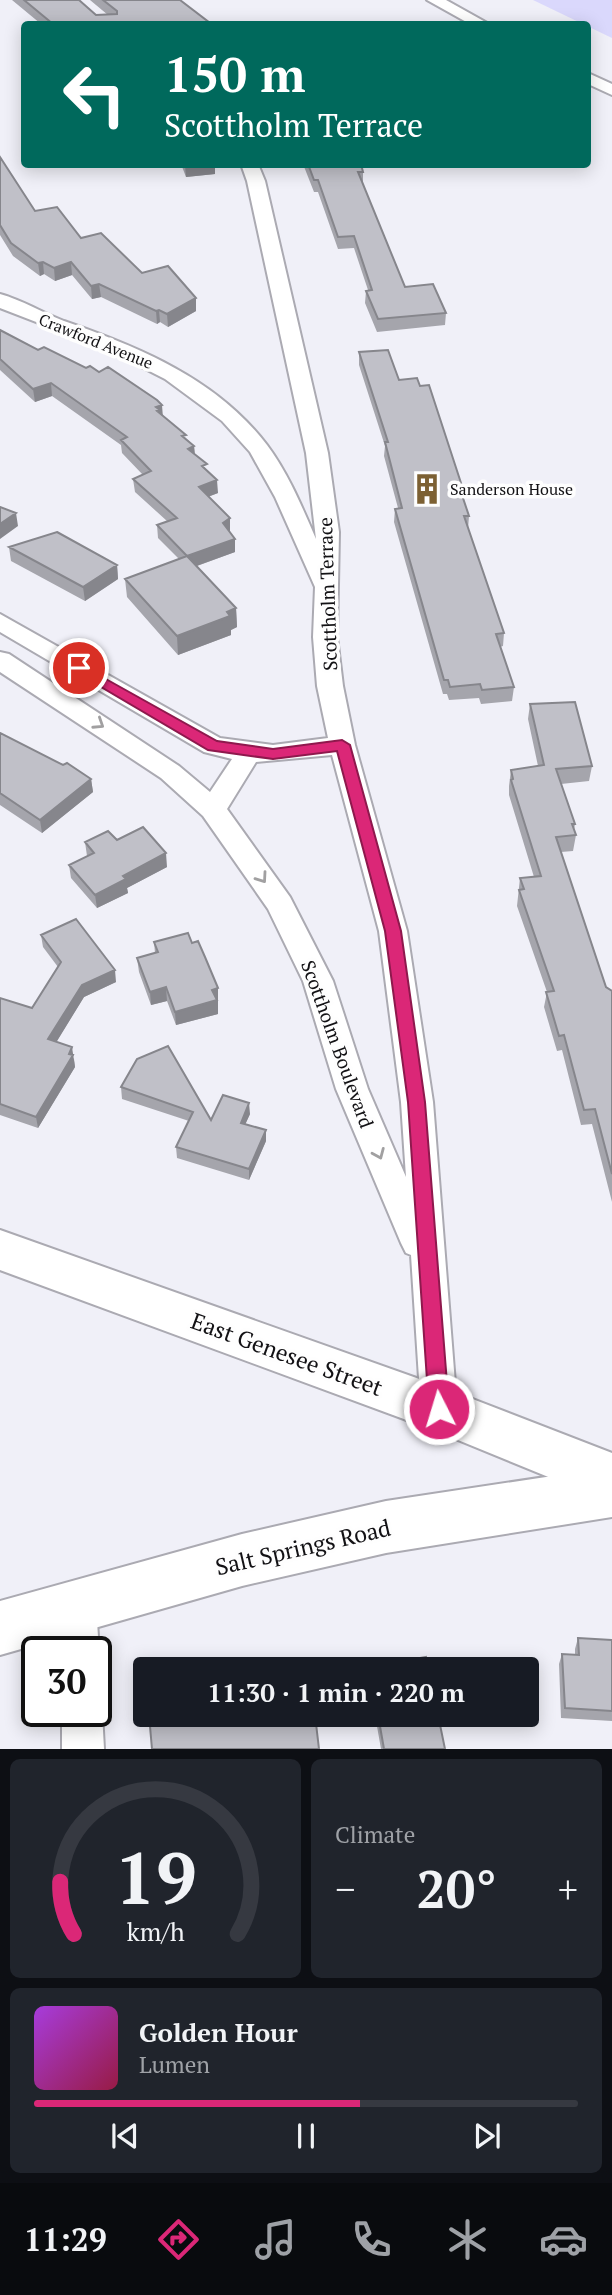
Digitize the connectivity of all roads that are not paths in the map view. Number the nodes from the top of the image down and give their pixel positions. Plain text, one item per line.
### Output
1 (434, 0) edge
2 (475, 21) edge
3 (591, 80) edge
4 (612, 90) edge
5 (251, 168) edge
6 (0, 300) edge
7 (328, 592) junction
8 (0, 622) edge
9 (0, 660) edge
10 (342, 745) junction
11 (250, 753) junction
12 (213, 809) junction
13 (0, 1250) edge
14 (426, 1262) junction
15 (439, 1409) junction
16 (612, 1478) edge
17 (612, 1492) edge
18 (0, 1628) edge
19 (78, 1629) edge
20 (82, 1727) edge
21 (83, 1749) edge

1 - 2 street
3 - 4 street
5 - 7 street, Scottholm Terrace
6 - 7 street, Crawford Avenue
7 - 10 street, Scottholm Terrace
8 - 11 street
9 -> 12 street, Scottholm Boulevard
10 - 11 street
10 - 14 street, Scottholm Boulevard
11 - 12 street
12 -> 14 street, Scottholm Boulevard
13 - 15 main road, East Genesee Street
14 - 15 street, Scottholm Boulevard
15 - 16 main road, East Genesee Street
17 - 19 main road, Salt Springs Road
18 - 19 main road, Salt Springs Road
20 - 21 street

